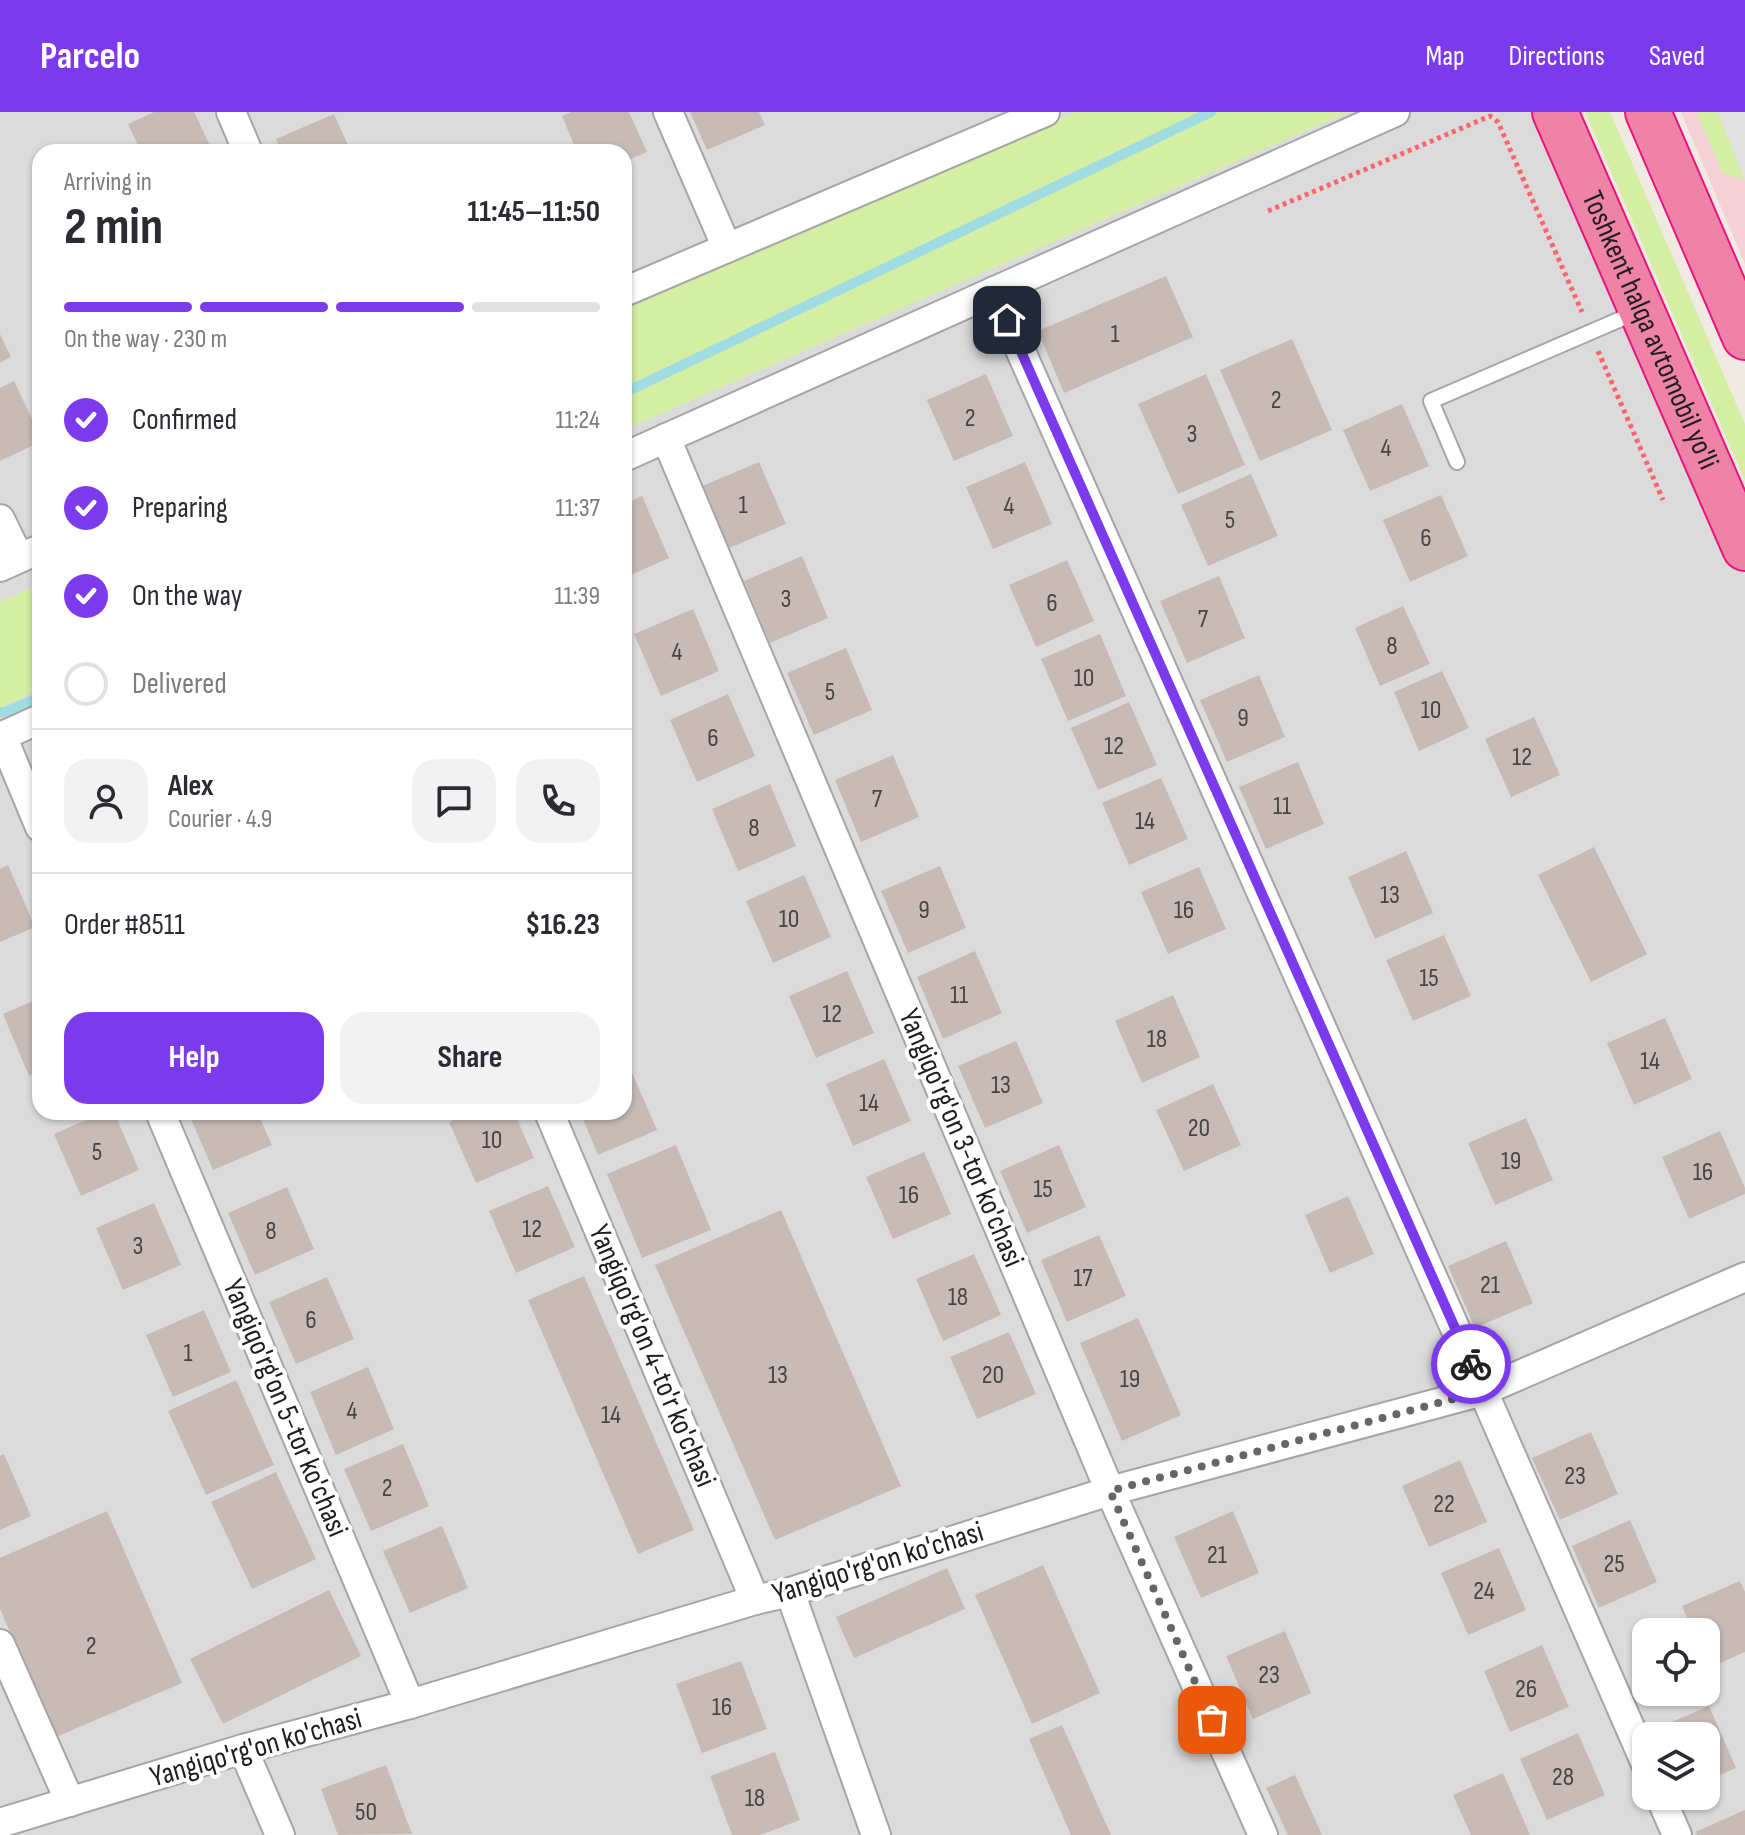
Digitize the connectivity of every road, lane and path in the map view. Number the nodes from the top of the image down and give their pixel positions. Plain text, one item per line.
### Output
1 (231, 112) edge
2 (668, 112) edge
3 (1045, 112) edge
4 (1395, 112) edge
5 (1555, 112) edge
6 (1648, 112) edge
7 (245, 144) edge
8 (1268, 211) dead end
9 (727, 248) junction
10 (632, 289) edge
11 (994, 291) junction
12 (1642, 311) junction
13 (1590, 333) junction
14 (1745, 337) edge
15 (666, 438) junction
16 (632, 453) edge
17 (1457, 462) dead end
18 (1663, 500) dead end
19 (0, 519) edge
20 (1745, 548) edge
21 (20, 558) edge
22 (32, 722) edge
23 (1, 736) edge
24 (32, 808) edge
25 (163, 1120) edge
26 (552, 1120) edge
27 (1745, 1277) edge
28 (1483, 1391) junction
29 (1110, 1491) junction
30 (790, 1592) junction
31 (755, 1600) junction
32 (0, 1644) edge
33 (410, 1704) junction
34 (1632, 1732) edge
35 (243, 1749) junction
36 (70, 1802) junction
37 (1666, 1810) edge
38 (0, 1823) edge
39 (280, 1835) edge
40 (876, 1835) edge
41 (1263, 1835) edge
42 (1677, 1835) edge

1 - 7 street
2 - 9 street
3 - 9 street
4 - 11 street
5 - 12 highway, Toshkent halqa avtomobil yo'li
6 - 14 highway
8 - 13 path
9 - 10 street
11 - 15 street
11 - 28 street
12 - 13 lane
12 - 20 highway, Toshkent halqa avtomobil yo'li
13 - 17 lane
13 - 18 path
15 - 16 street
15 - 29 street, Yangiqo'rg'on 3-tor ko'chasi
19 - 21 street
22 - 23 street
23 - 24 street
25 - 33 street, Yangiqo'rg'on 5-tor ko'chasi
26 - 31 street, Yangiqo'rg'on 4-to'r ko'chasi
27 - 28 street, Yangiqo'rg'on ko'chasi
28 - 29 street, Yangiqo'rg'on ko'chasi
28 - 34 street
29 - 30 street, Yangiqo'rg'on ko'chasi
29 - 41 street, Yangiqo'rg'on 3-tor ko'chasi
30 - 31 street, Yangiqo'rg'on ko'chasi
30 - 40 street
31 - 33 street, Yangiqo'rg'on ko'chasi
32 - 36 street
33 - 35 street, Yangiqo'rg'on ko'chasi
35 - 36 street, Yangiqo'rg'on ko'chasi
35 - 39 street
36 - 38 street, Yangiqo'rg'on ko'chasi
37 - 42 street

